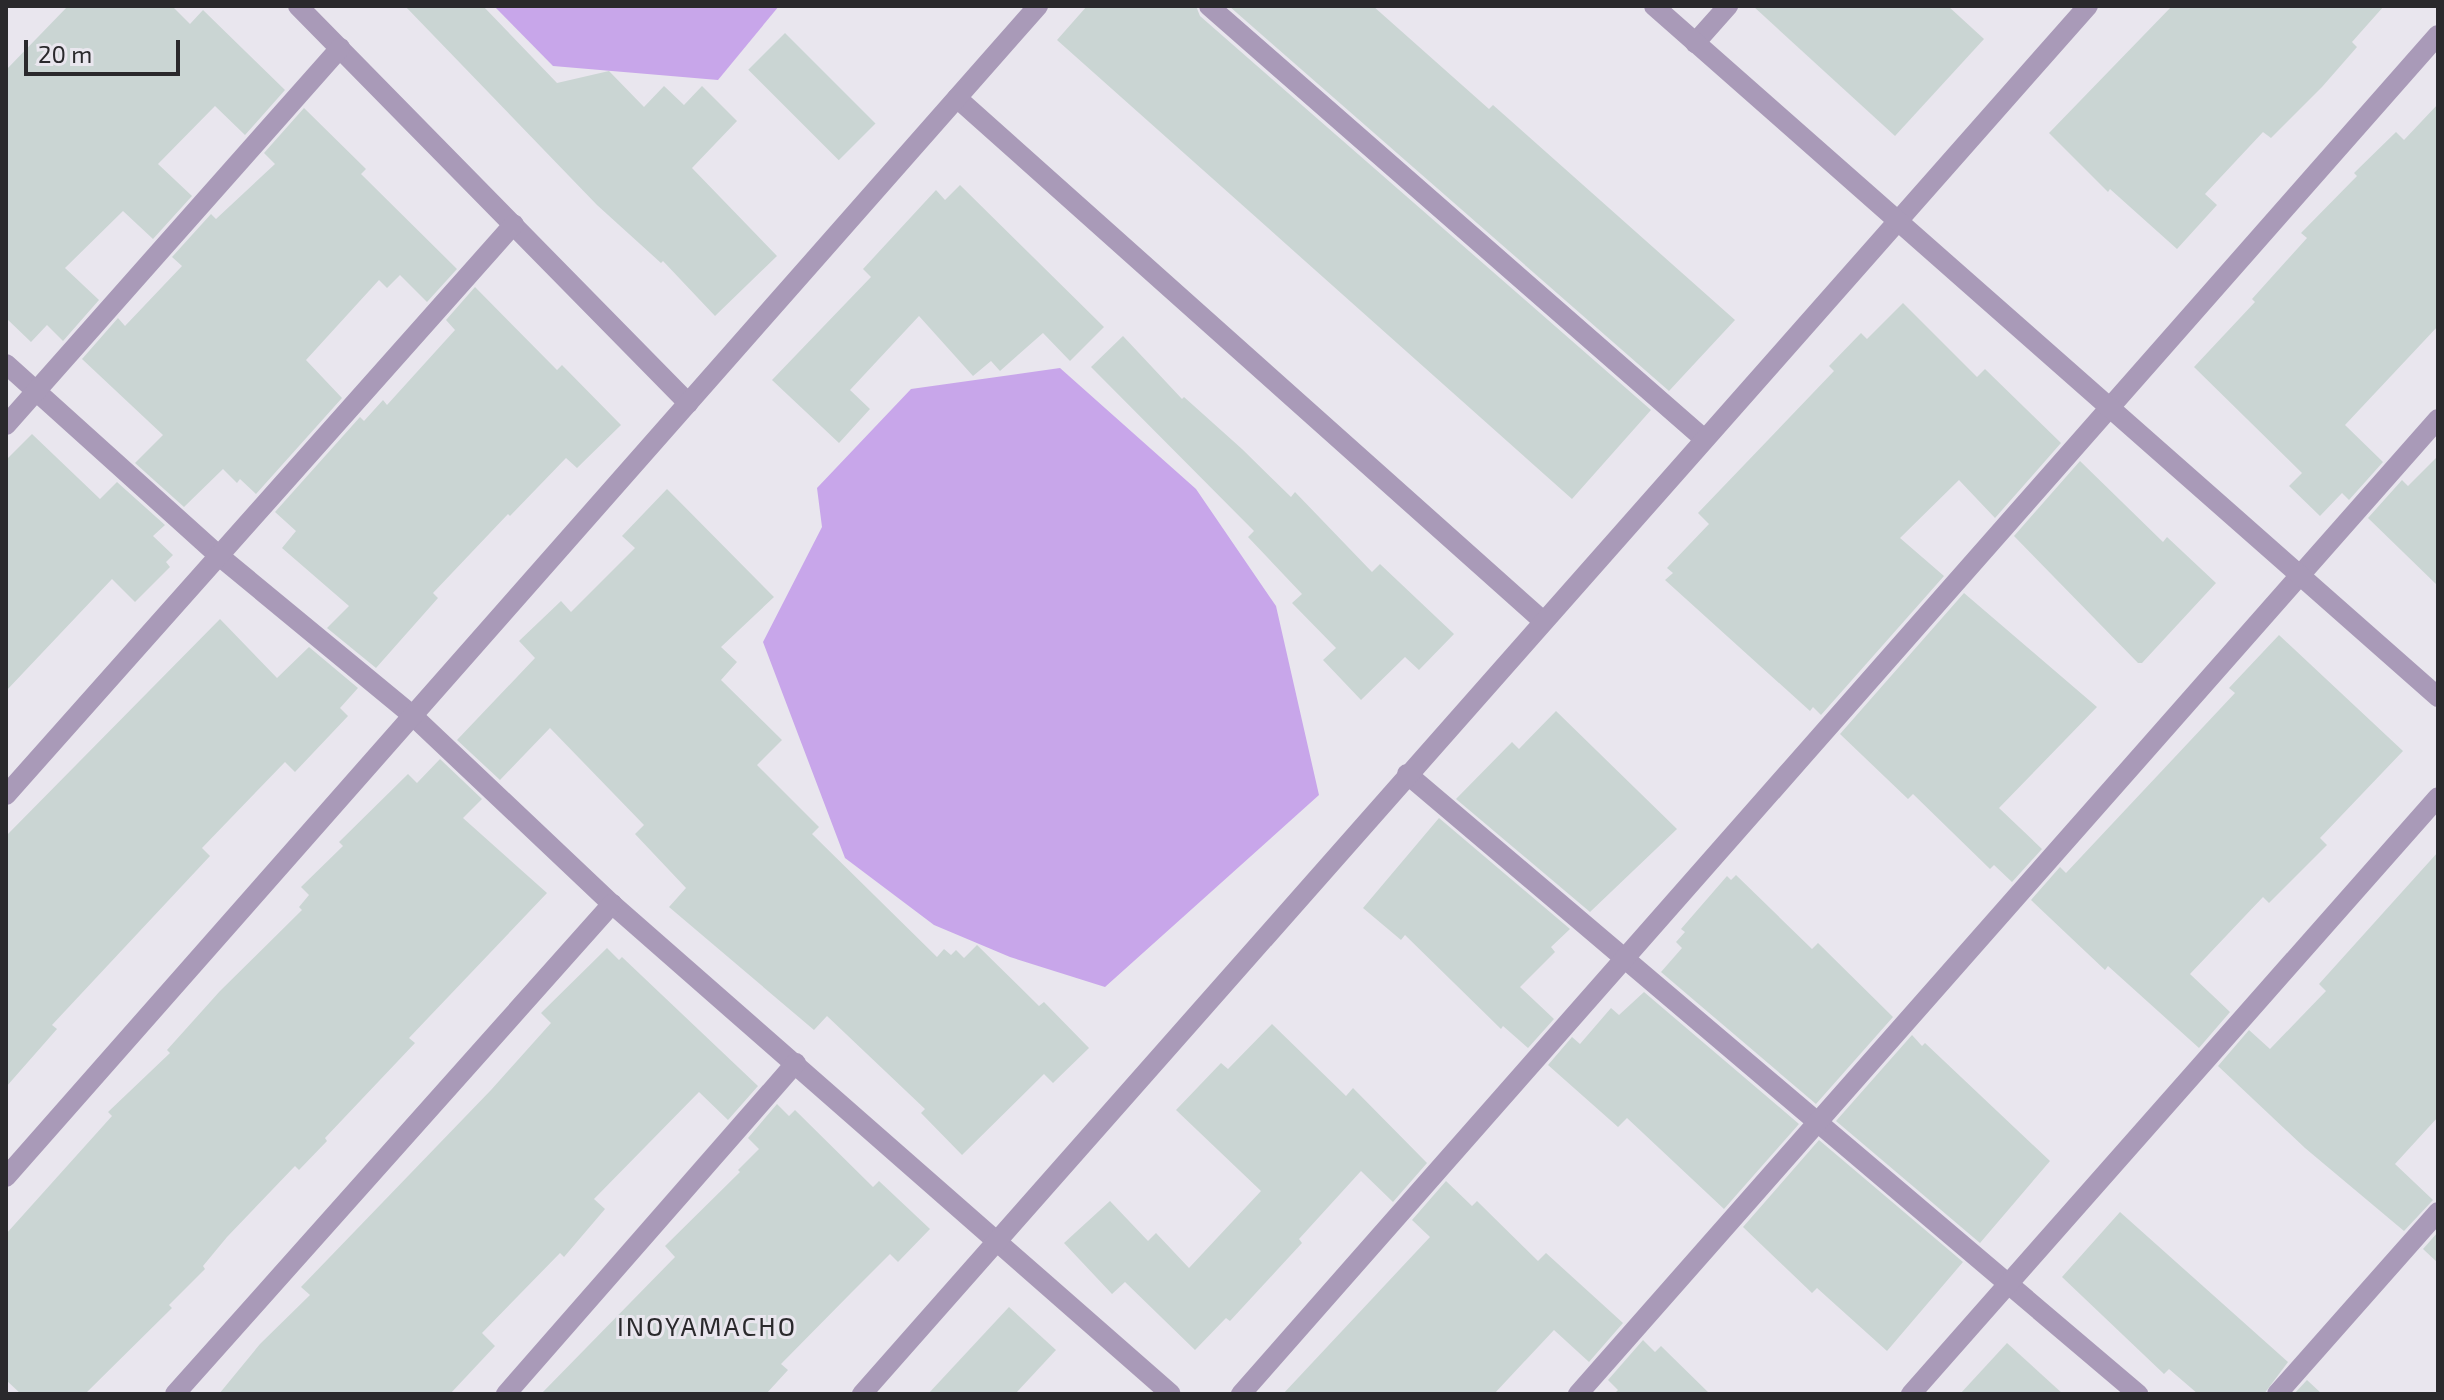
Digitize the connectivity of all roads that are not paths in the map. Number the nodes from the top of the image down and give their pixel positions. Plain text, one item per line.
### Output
1 (298, 6) edge
2 (1038, 6) edge
3 (1209, 6) edge
4 (1654, 6) edge
5 (1728, 6) edge
6 (2088, 6) edge
7 (2438, 35) edge
8 (1695, 43) junction
9 (340, 48) junction
10 (957, 98) junction
11 (1898, 219) junction
12 (514, 224) junction
13 (6, 364) edge
14 (37, 390) junction
15 (688, 403) junction
16 (2110, 407) junction
17 (2438, 419) edge
18 (6, 425) edge
19 (1703, 438) junction
20 (218, 555) junction
21 (2299, 575) junction
22 (1543, 621) junction
23 (2438, 697) edge
24 (413, 716) junction
25 (1407, 774) junction
26 (6, 795) edge
27 (2438, 797) edge
28 (612, 904) junction
29 (1624, 958) junction
30 (796, 1063) junction
31 (1817, 1122) junction
32 (6, 1177) edge
33 (2438, 1212) edge
34 (999, 1240) junction
35 (2007, 1283) junction
36 (175, 1394) edge
37 (506, 1394) edge
38 (862, 1394) edge
39 (1171, 1394) edge
40 (1241, 1394) edge
41 (1578, 1394) edge
42 (1911, 1394) edge
43 (2138, 1394) edge
44 (2277, 1394) edge

1 - 9 street
2 - 10 street
3 - 19 street
4 - 8 street
5 - 8 street
6 - 11 street
7 - 16 street
8 - 11 street
9 - 12 street
9 - 14 street
10 - 15 street
10 - 22 street
11 - 16 street
11 - 19 street
12 - 15 street
12 - 20 street
13 - 14 street
14 - 18 street
14 - 20 street
15 - 24 street
16 - 21 street
16 - 29 street
17 - 21 street
19 - 22 street
20 - 24 street
20 - 26 street
21 - 23 street
21 - 31 street
22 - 25 street
24 - 28 street
24 - 32 street
25 - 29 street
25 - 34 street
27 - 35 street
28 - 30 street
28 - 36 street
29 - 31 street
29 - 40 street
30 - 34 street
30 - 37 street
31 - 35 street
31 - 41 street
33 - 44 street
34 - 38 street
34 - 39 street
35 - 42 street
35 - 43 street

